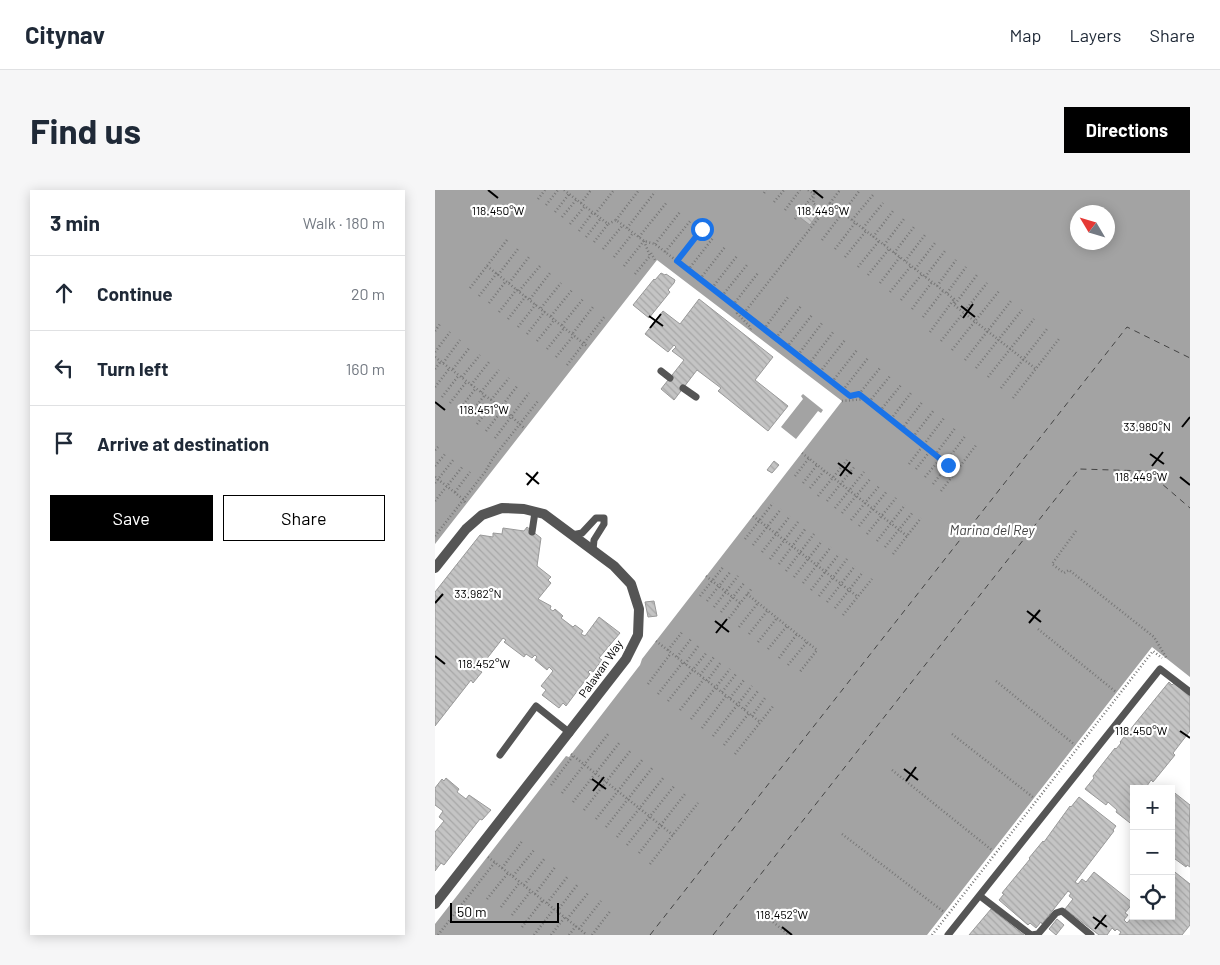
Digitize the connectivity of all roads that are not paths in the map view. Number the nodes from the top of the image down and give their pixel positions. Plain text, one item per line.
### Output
1 (661, 371) dead end
2 (670, 378) dead end
3 (683, 388) dead end
4 (696, 397) dead end
5 (535, 512) junction
6 (533, 532) dead end
7 (572, 535) junction
8 (593, 550) junction
9 (435, 568) edge
10 (1190, 692) edge
11 (570, 733) junction
12 (500, 755) dead end
13 (980, 896) junction
14 (435, 904) edge
15 (949, 935) edge
16 (1031, 935) edge
17 (1091, 935) edge

1 - 2 lane
3 - 4 lane
5 - 6 lane
5 - 7 street, Palawan Way
5 - 9 street, Palawan Way
7 - 8 street, Palawan Way
7 - 8 lane
8 - 11 street, Palawan Way
10 - 13 lane
11 - 12 lane
11 - 14 street, Palawan Way
13 - 15 lane
13 - 16 lane
16 - 17 lane

